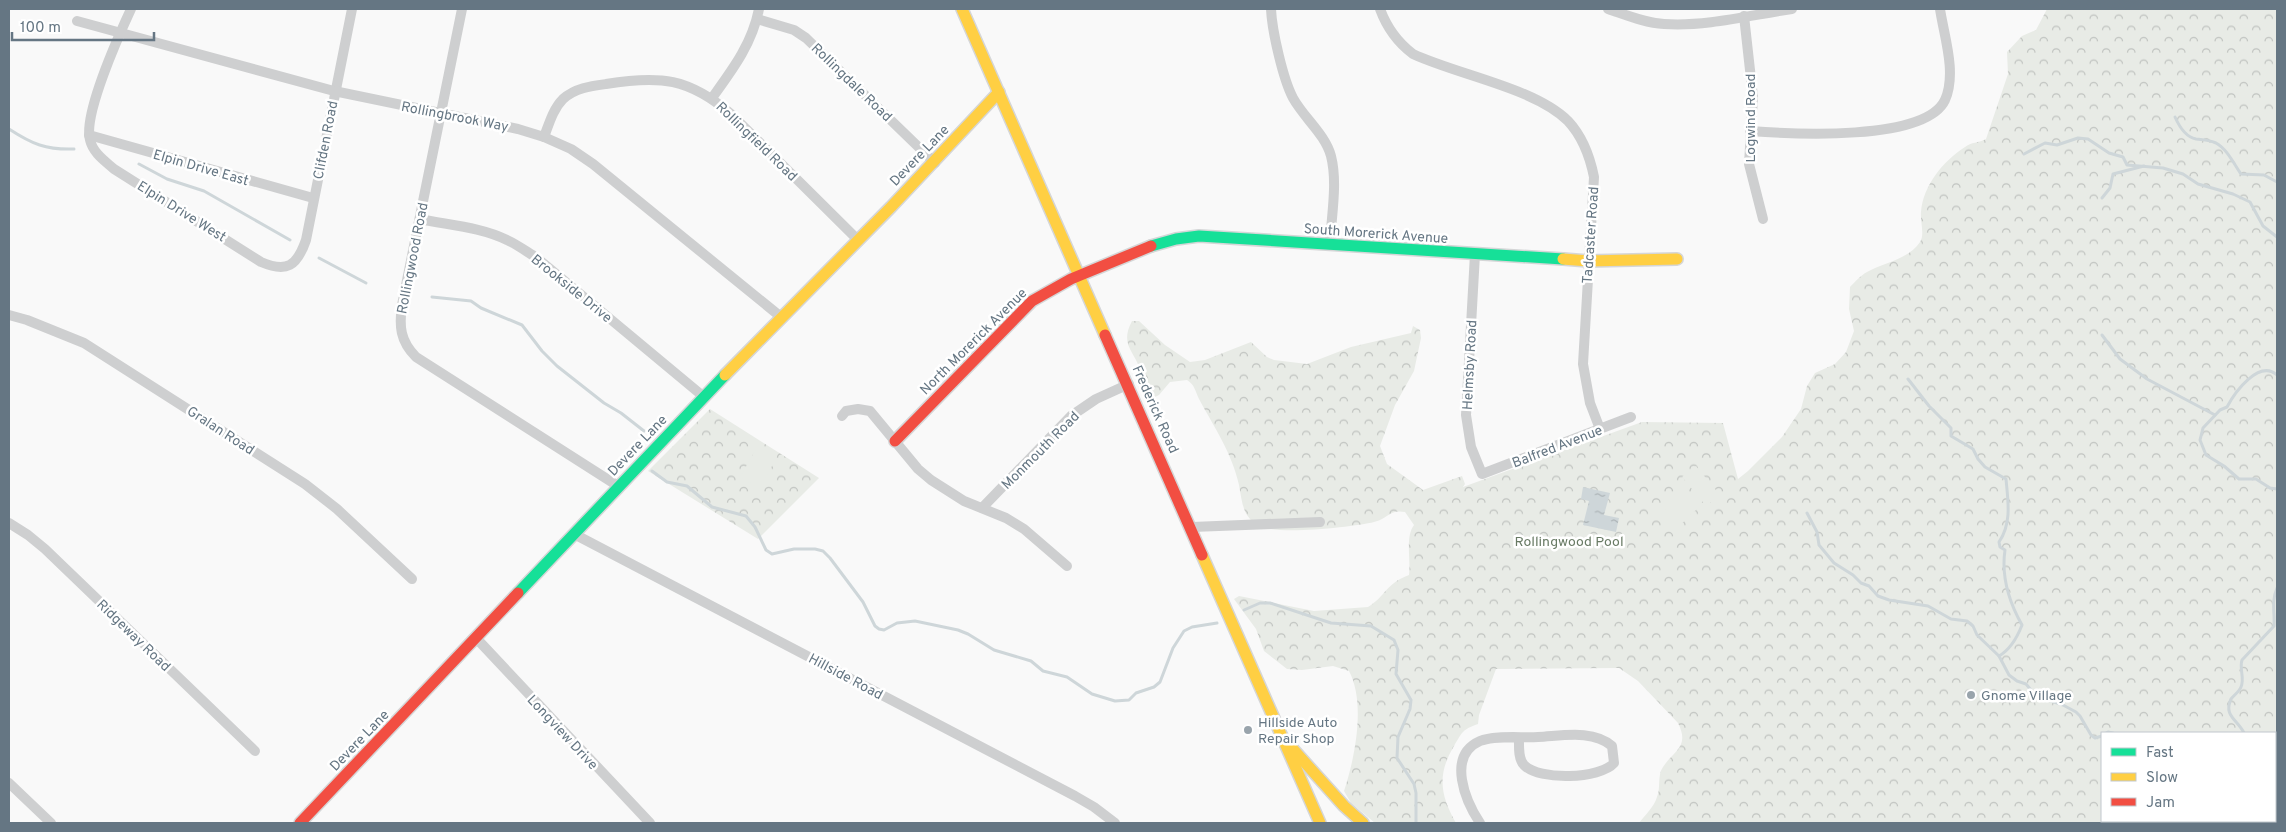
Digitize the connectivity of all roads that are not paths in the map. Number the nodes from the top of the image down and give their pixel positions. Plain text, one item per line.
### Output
1 (131, 9) edge
2 (352, 9) edge
3 (462, 9) edge
4 (962, 9) edge
5 (1271, 9) edge
6 (1380, 9) edge
7 (1608, 9) edge
8 (1792, 9) edge
9 (1940, 9) edge
10 (758, 14) edge
11 (1744, 16) junction
12 (77, 21) dead end
13 (120, 33) junction
14 (334, 91) junction
15 (999, 92) junction
16 (712, 98) junction
17 (441, 113) junction
18 (1750, 131) junction
19 (89, 136) junction
20 (544, 137) junction
21 (935, 163) junction
22 (313, 198) junction
23 (420, 219) junction
24 (1763, 219) dead end
25 (857, 239) junction
26 (1330, 245) junction
27 (1475, 254) junction
28 (1677, 259) dead end
29 (1588, 261) junction
30 (290, 266) joint
31 (1080, 275) junction
32 (9, 315) edge
33 (781, 317) junction
34 (1128, 384) junction
35 (704, 397) junction
36 (842, 416) dead end
37 (1631, 417) dead end
38 (1600, 429) junction
39 (895, 441) junction
40 (1482, 474) joint
41 (618, 486) junction
42 (982, 508) junction
43 (1320, 522) dead end
44 (9, 523) edge
45 (1192, 527) junction
46 (574, 534) junction
47 (1067, 566) dead end
48 (412, 579) dead end
49 (477, 639) junction
50 (1282, 737) junction
51 (1518, 738) junction
52 (255, 751) dead end
53 (9, 782) edge
54 (51, 823) edge
55 (300, 823) edge
56 (650, 823) edge
57 (1115, 823) edge
58 (1320, 823) edge
59 (1363, 823) edge
60 (1480, 823) edge

1 - 13 street
2 - 14 street, Clifden Road
3 - 17 street, Rollingwood Road
4 - 15 street, Frederick Road
5 - 26 street
6 - 29 street, Tadcaster Road
7 - 11 street
8 - 11 street
9 - 18 street
10 - 16 street
10 - 21 street, Rollingdale Road
11 - 18 street, Logwind Road
12 - 13 street, Rollingbrook Way
13 - 14 street, Rollingbrook Way
13 - 19 street
14 - 17 street, Rollingbrook Way
14 - 22 street, Clifden Road
15 - 21 street, Devere Lane
15 - 31 street, Frederick Road
16 - 20 street, Rollingfield Road
16 - 25 street, Rollingfield Road
17 - 20 street, Rollingbrook Way
17 - 23 street, Rollingwood Road
18 - 24 street, Logwind Road
19 - 22 street, Elpin Drive East
19 - 30 street, Elpin Drive West
20 - 33 street, Rollingbrook Way
21 - 25 street, Devere Lane
22 - 30 street, Clifden Road
23 - 35 street, Brookside Drive
23 - 41 street, Rollingwood Road
25 - 33 street, Devere Lane
26 - 27 street, South Morerick Avenue
26 - 31 street, South Morerick Avenue
27 - 29 street, South Morerick Avenue
27 - 40 street, Helmsby Road
28 - 29 street, South Morerick Avenue
29 - 38 street, Tadcaster Road
31 - 34 street, Frederick Road
31 - 39 street, North Morerick Avenue
32 - 48 street, Gralan Road
33 - 35 street, Devere Lane
34 - 42 street, Monmouth Road
34 - 45 street, Frederick Road
35 - 41 street, Devere Lane
36 - 39 street
37 - 38 street, Balfred Avenue
38 - 40 street, Balfred Avenue
39 - 42 street
41 - 46 street, Devere Lane
42 - 47 street
43 - 45 street
44 - 52 street, Ridgeway Road
45 - 50 street, Frederick Road
46 - 49 street, Devere Lane
46 - 57 street, Hillside Road
49 - 55 street, Devere Lane
49 - 56 street, Longview Drive
50 - 58 street, Frederick Road
50 - 59 street
51 - 51 street
51 - 60 street
53 - 54 street

